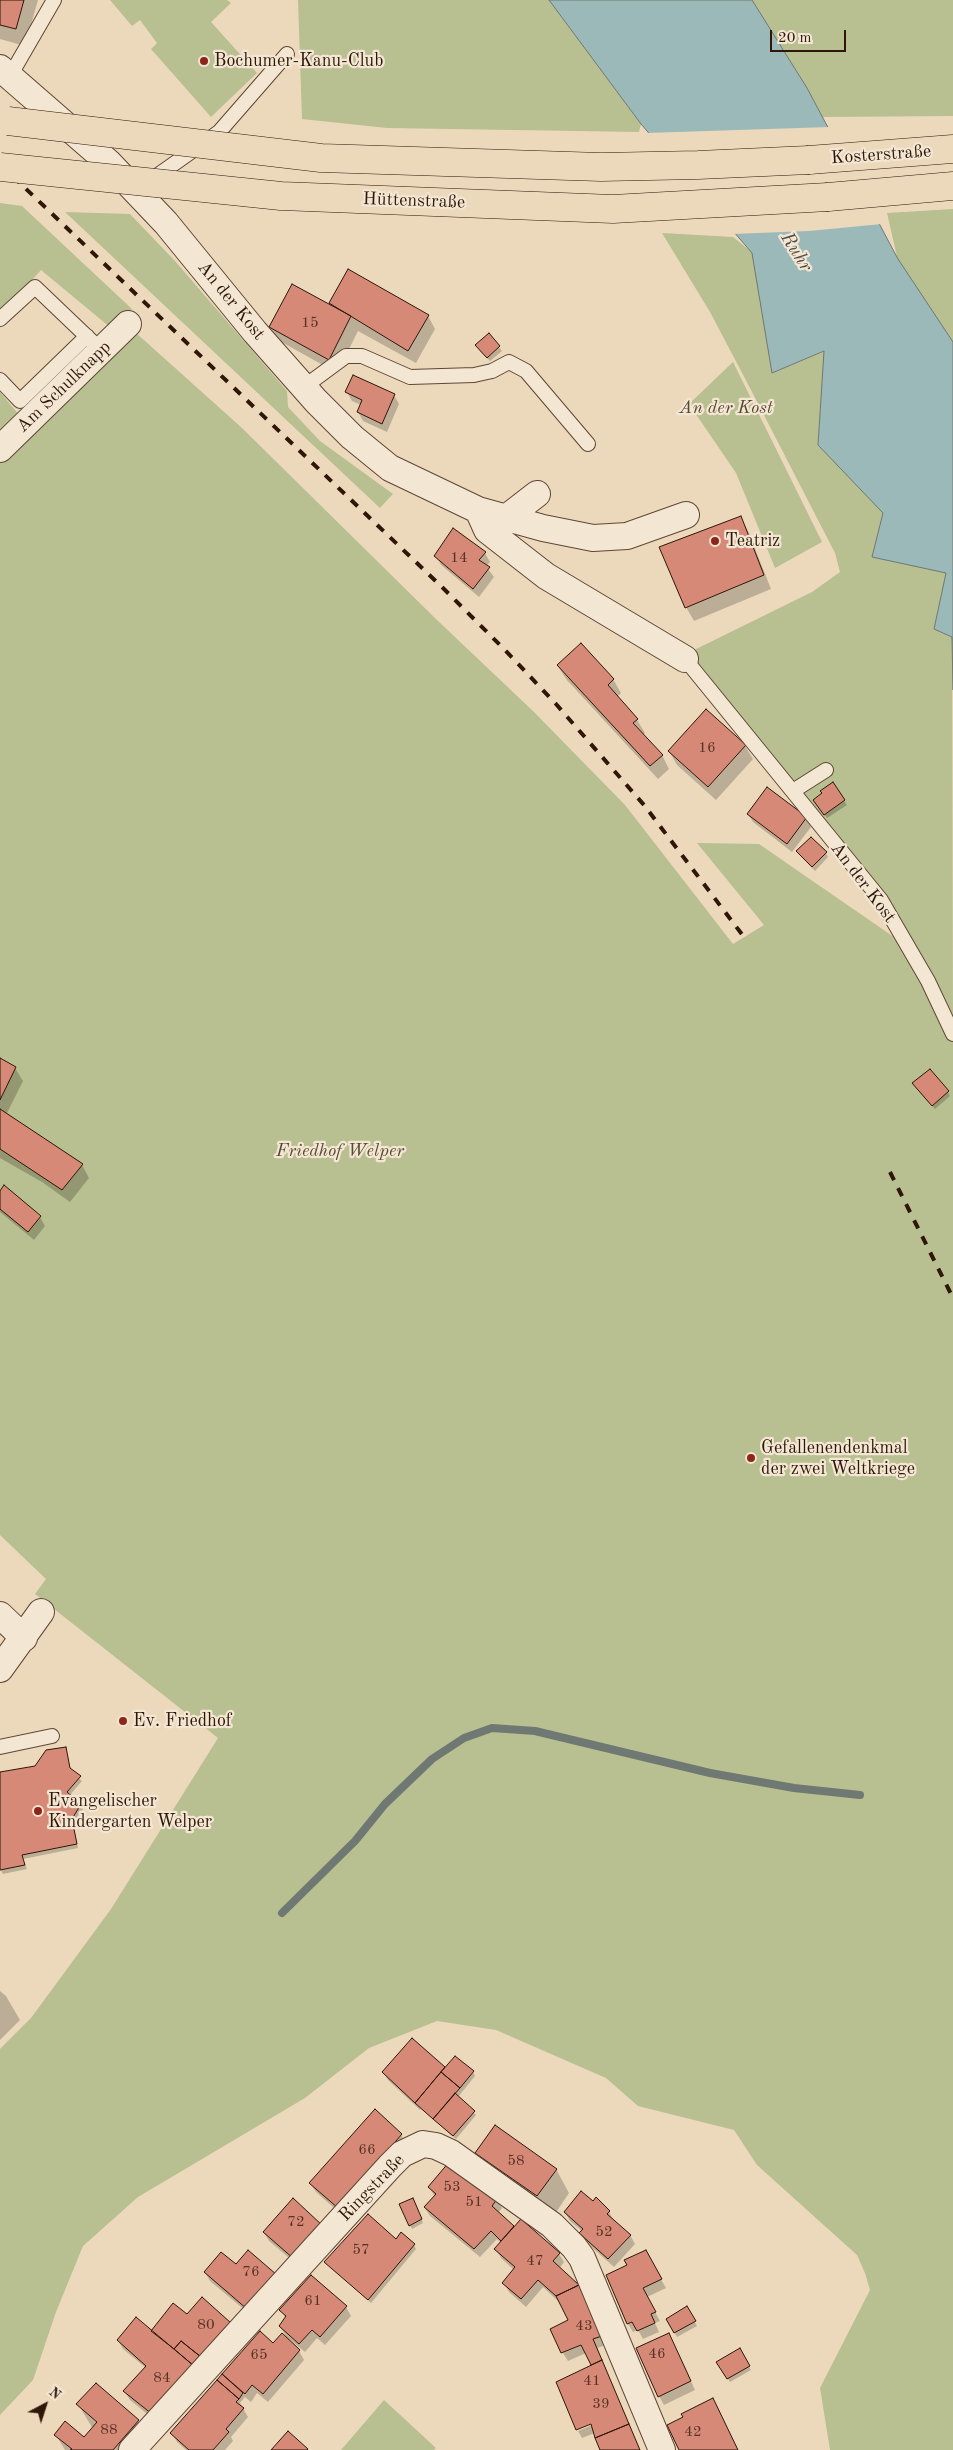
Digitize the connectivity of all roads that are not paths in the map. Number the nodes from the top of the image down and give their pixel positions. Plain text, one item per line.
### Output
1 (54, 0) edge
2 (287, 54) dead end
3 (5, 72) edge
4 (0, 120) edge
5 (953, 149) edge
6 (0, 167) edge
7 (953, 186) edge
8 (136, 191) junction
9 (828, 197) joint
10 (0, 319) edge
11 (128, 324) dead end
12 (94, 343) junction
13 (0, 380) edge
14 (304, 387) junction
15 (588, 444) dead end
16 (0, 449) edge
17 (537, 494) dead end
18 (478, 510) junction
19 (686, 515) dead end
20 (506, 518) junction
21 (686, 659) joint
22 (826, 770) dead end
23 (793, 791) junction
24 (953, 1034) edge
25 (40, 1612) dead end
26 (0, 1615) edge
27 (24, 1638) junction
28 (0, 1669) edge
29 (52, 1736) dead end
30 (0, 1747) edge
31 (132, 2450) edge
32 (662, 2450) edge

1 - 3 lane
2 - 8 lane
3 - 8 street, An der Kost
4 - 5 main road, Kosterstraße, bridge
6 - 9 main road, Hüttenstraße, bridge
7 - 9 main road, Kosterstraße
8 - 14 street, An der Kost
10 - 12 lane
11 - 12 street, Am Schulknapp
12 - 13 lane
12 - 16 street, Am Schulknapp
14 - 15 lane
14 - 18 street, An der Kost
17 - 20 street
18 - 20 street, An der Kost
18 - 21 street, An der Kost
19 - 20 street, An der Kost
21 - 23 lane, An der Kost
22 - 23 lane
23 - 24 lane, An der Kost
25 - 27 street
26 - 27 street
27 - 28 street
29 - 30 lane
31 - 32 street, Ringstraße

